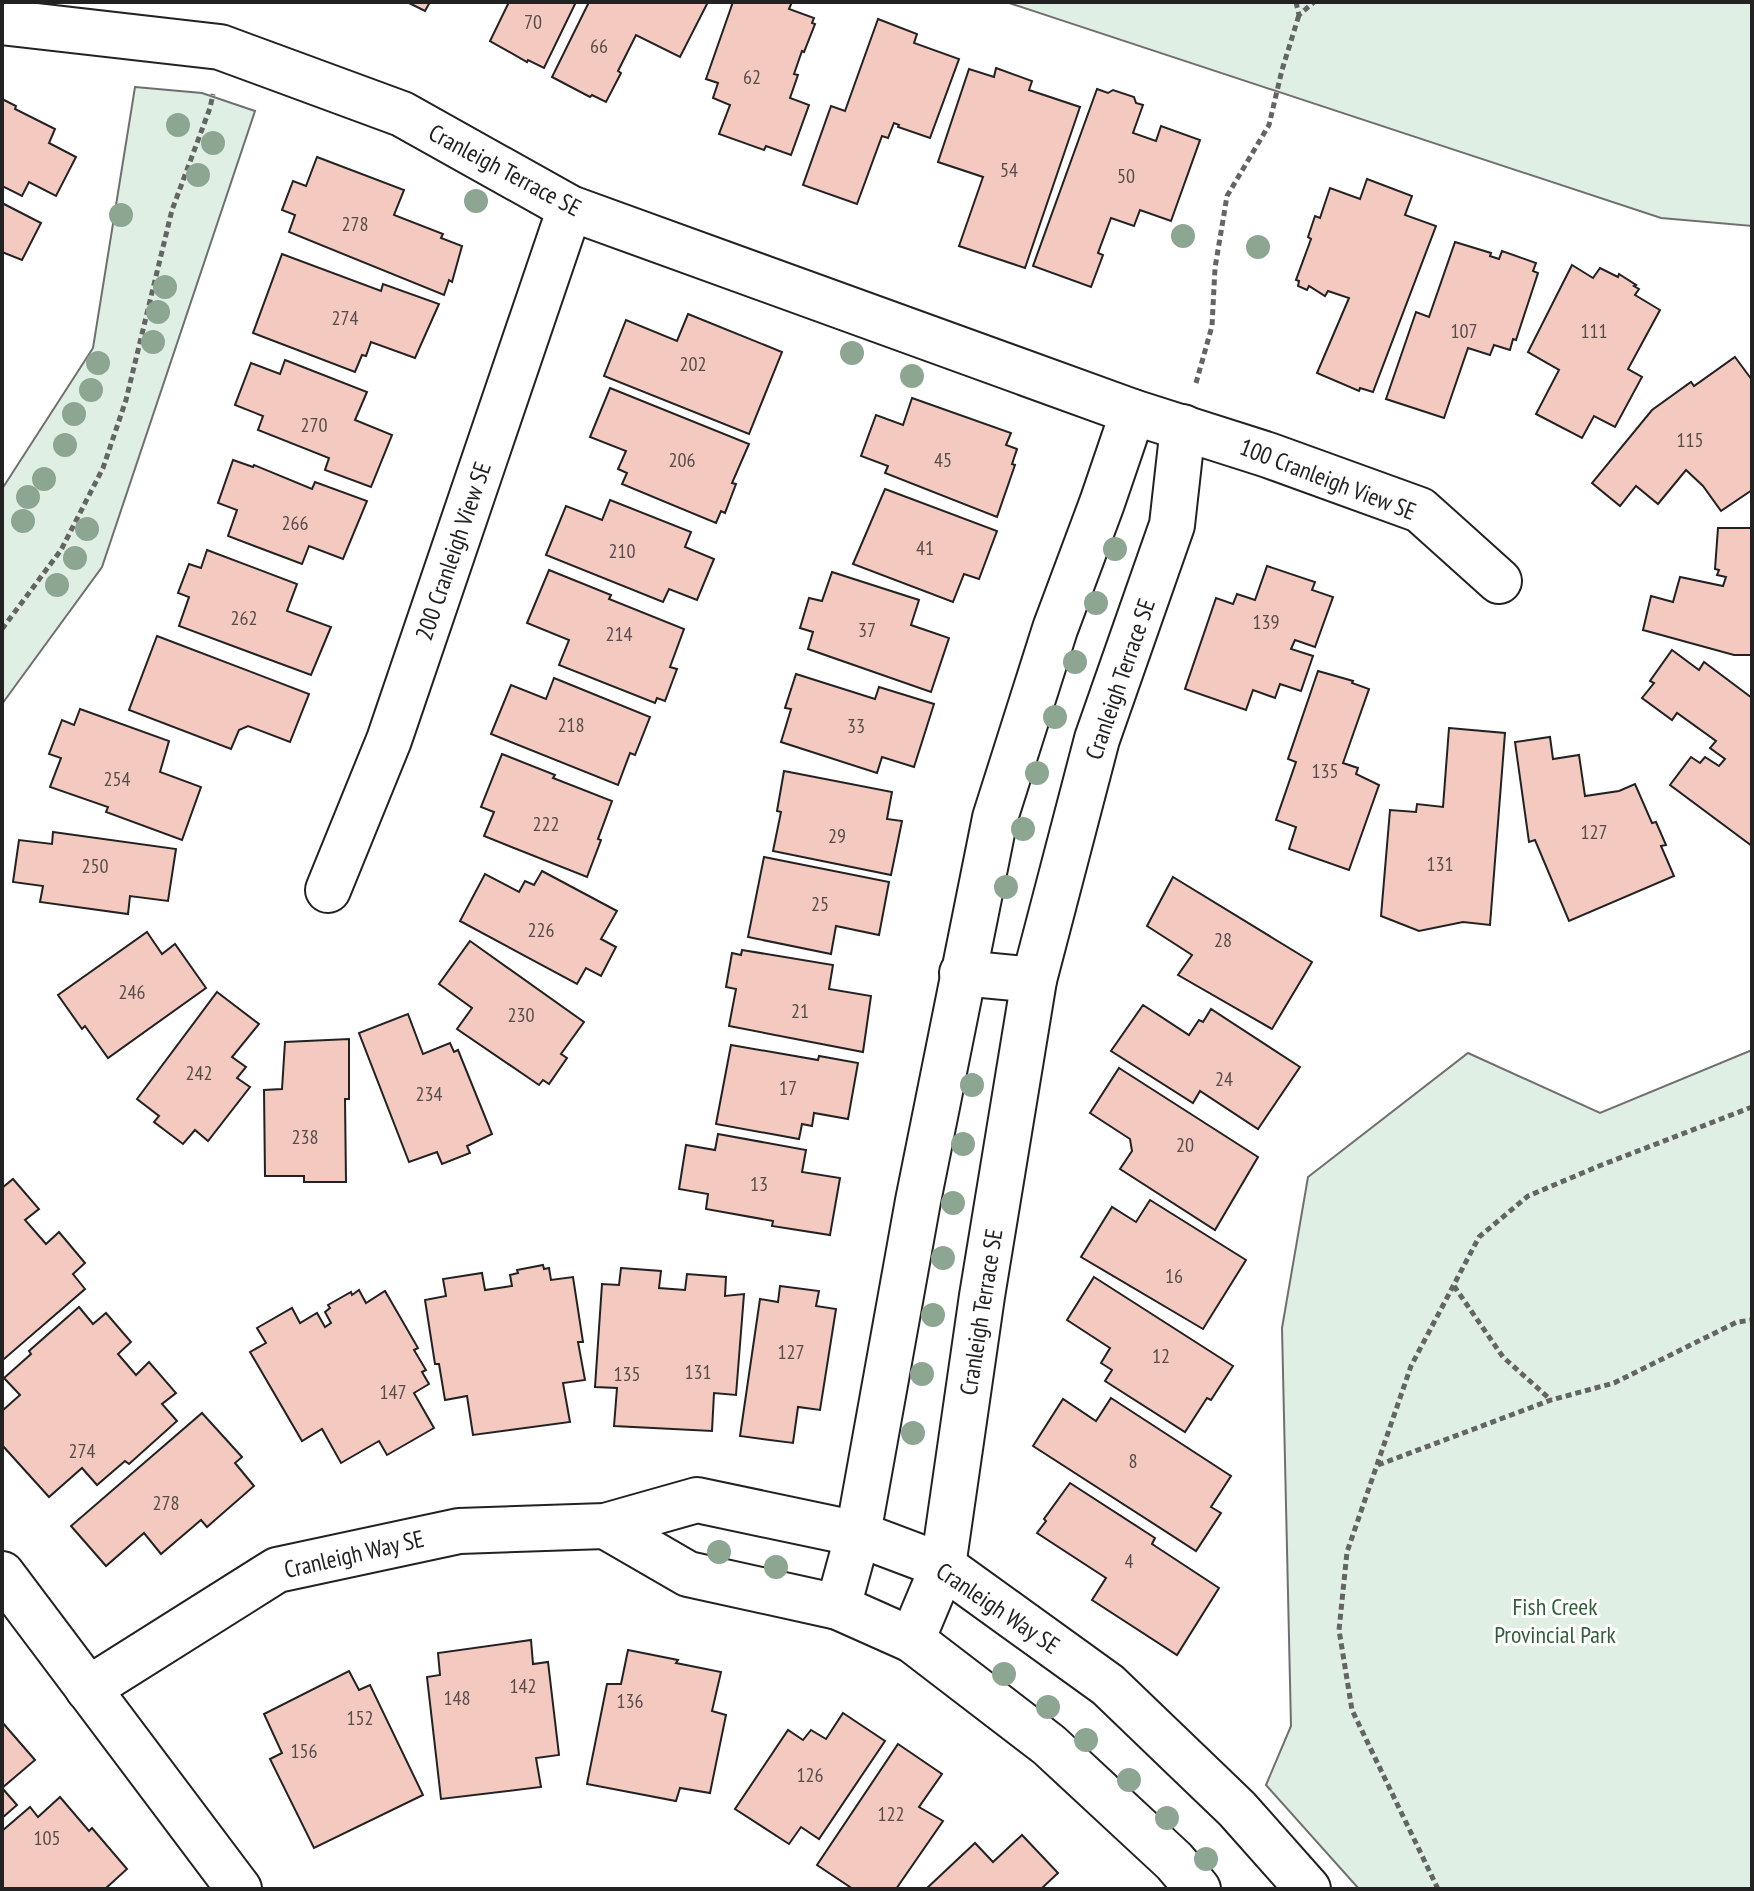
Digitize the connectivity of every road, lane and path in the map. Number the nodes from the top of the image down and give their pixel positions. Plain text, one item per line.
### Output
1 (1296, 2) edge
2 (1314, 2) edge
3 (1299, 15) junction
4 (2, 22) edge
5 (220, 47) junction
6 (570, 208) junction
7 (1133, 412) junction
8 (1183, 427) junction
9 (1499, 581) dead end
10 (2, 629) edge
11 (328, 890) dead end
12 (962, 973) junction
13 (1034, 980) junction
14 (1752, 1107) edge
15 (1454, 1285) junction
16 (1752, 1320) edge
17 (1551, 1400) junction
18 (1378, 1465) junction
19 (605, 1526) junction
20 (858, 1534) junction
21 (943, 1566) junction
22 (2, 1574) edge
23 (838, 1607) junction
24 (912, 1640) junction
25 (88, 1689) junction
26 (239, 1889) edge
27 (1198, 1889) edge
28 (1308, 1889) edge
29 (1438, 1889) edge

1 - 3 path
2 - 3 path
3 - 8 path
4 - 5 street, Cranleigh Terrace SE
5 - 6 street, Cranleigh Terrace SE
5 - 10 path
6 - 7 street, Cranleigh Terrace SE
6 - 11 street, 200 Cranleigh View SE
7 - 8 street, Cranleigh Terrace SE
7 - 12 street
8 - 9 street, 100 Cranleigh View SE
8 - 13 street, Cranleigh Terrace SE
12 - 13 street
12 - 20 street
13 - 21 street, Cranleigh Terrace SE
14 - 15 path
15 - 17 path
15 - 18 path
16 - 17 path
17 - 18 path
18 - 29 path
19 - 20 street, Cranleigh Way SE
19 - 23 street
19 - 25 street, Cranleigh Way SE
20 - 21 street, Cranleigh Way SE
20 - 23 street
21 - 24 street, Cranleigh Terrace SE
21 - 28 street, Cranleigh Way SE
22 - 25 street
23 - 24 street
24 - 27 street
25 - 26 street

